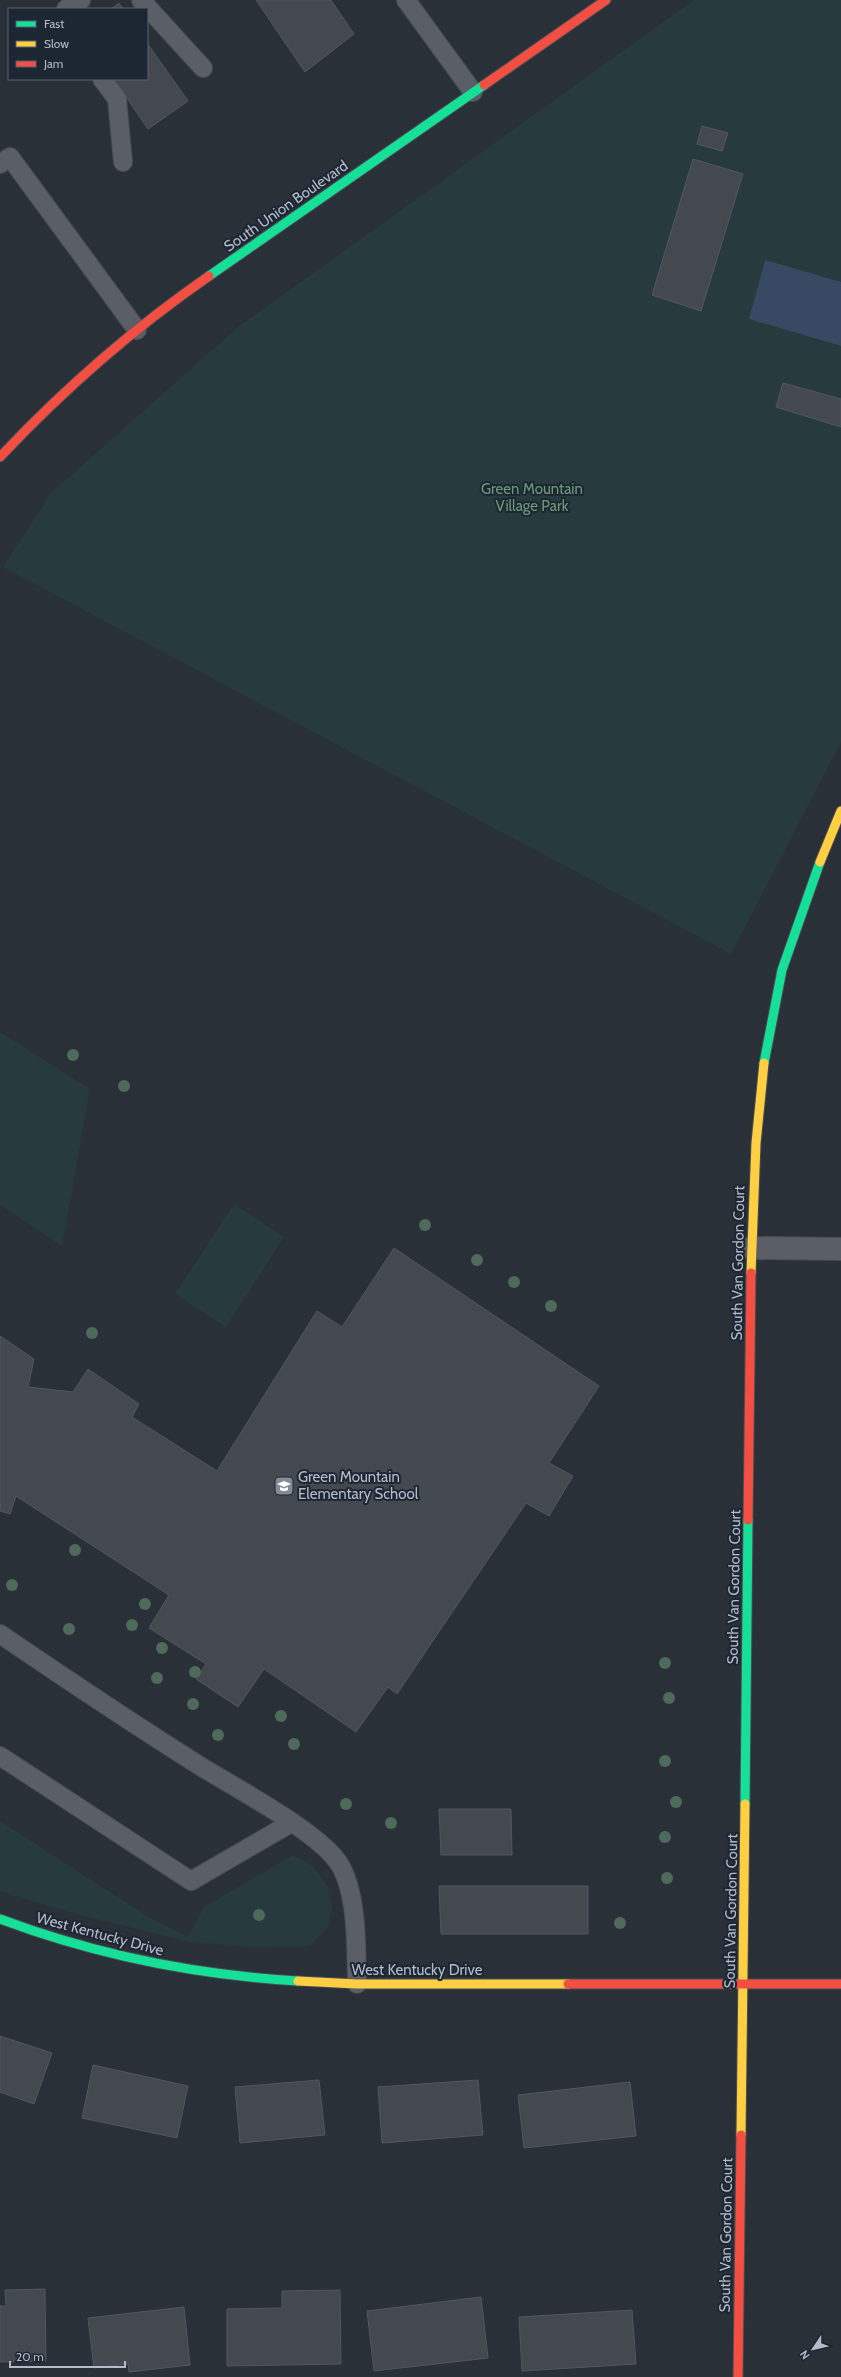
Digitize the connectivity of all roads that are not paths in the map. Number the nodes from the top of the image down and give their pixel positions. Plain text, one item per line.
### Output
1 (81, 0) edge
2 (141, 0) edge
3 (406, 0) edge
4 (606, 0) edge
5 (68, 8) edge
6 (203, 68) dead end
7 (103, 80) edge
8 (473, 92) junction
9 (123, 162) dead end
10 (0, 164) edge
11 (137, 330) junction
12 (0, 457) edge
13 (841, 811) edge
14 (751, 1248) junction
15 (841, 1249) edge
16 (0, 1634) edge
17 (0, 1756) edge
18 (291, 1823) junction
19 (0, 1919) edge
20 (744, 1982) junction
21 (357, 1984) junction
22 (841, 1984) edge
23 (738, 2377) edge

1 - 5 lane
2 - 6 lane
3 - 8 lane
4 - 8 street, South Union Boulevard
7 - 9 lane
8 - 11 street, South Union Boulevard
10 - 11 lane
11 - 12 street, South Union Boulevard
13 - 14 street, South Van Gordon Court
14 - 15 street
14 - 20 street, South Van Gordon Court
16 - 18 lane
17 - 18 lane
18 - 21 lane
19 - 21 street, West Kentucky Drive
20 - 21 street, West Kentucky Drive
20 - 22 street, West Kentucky Drive
20 - 23 street, South Van Gordon Court

